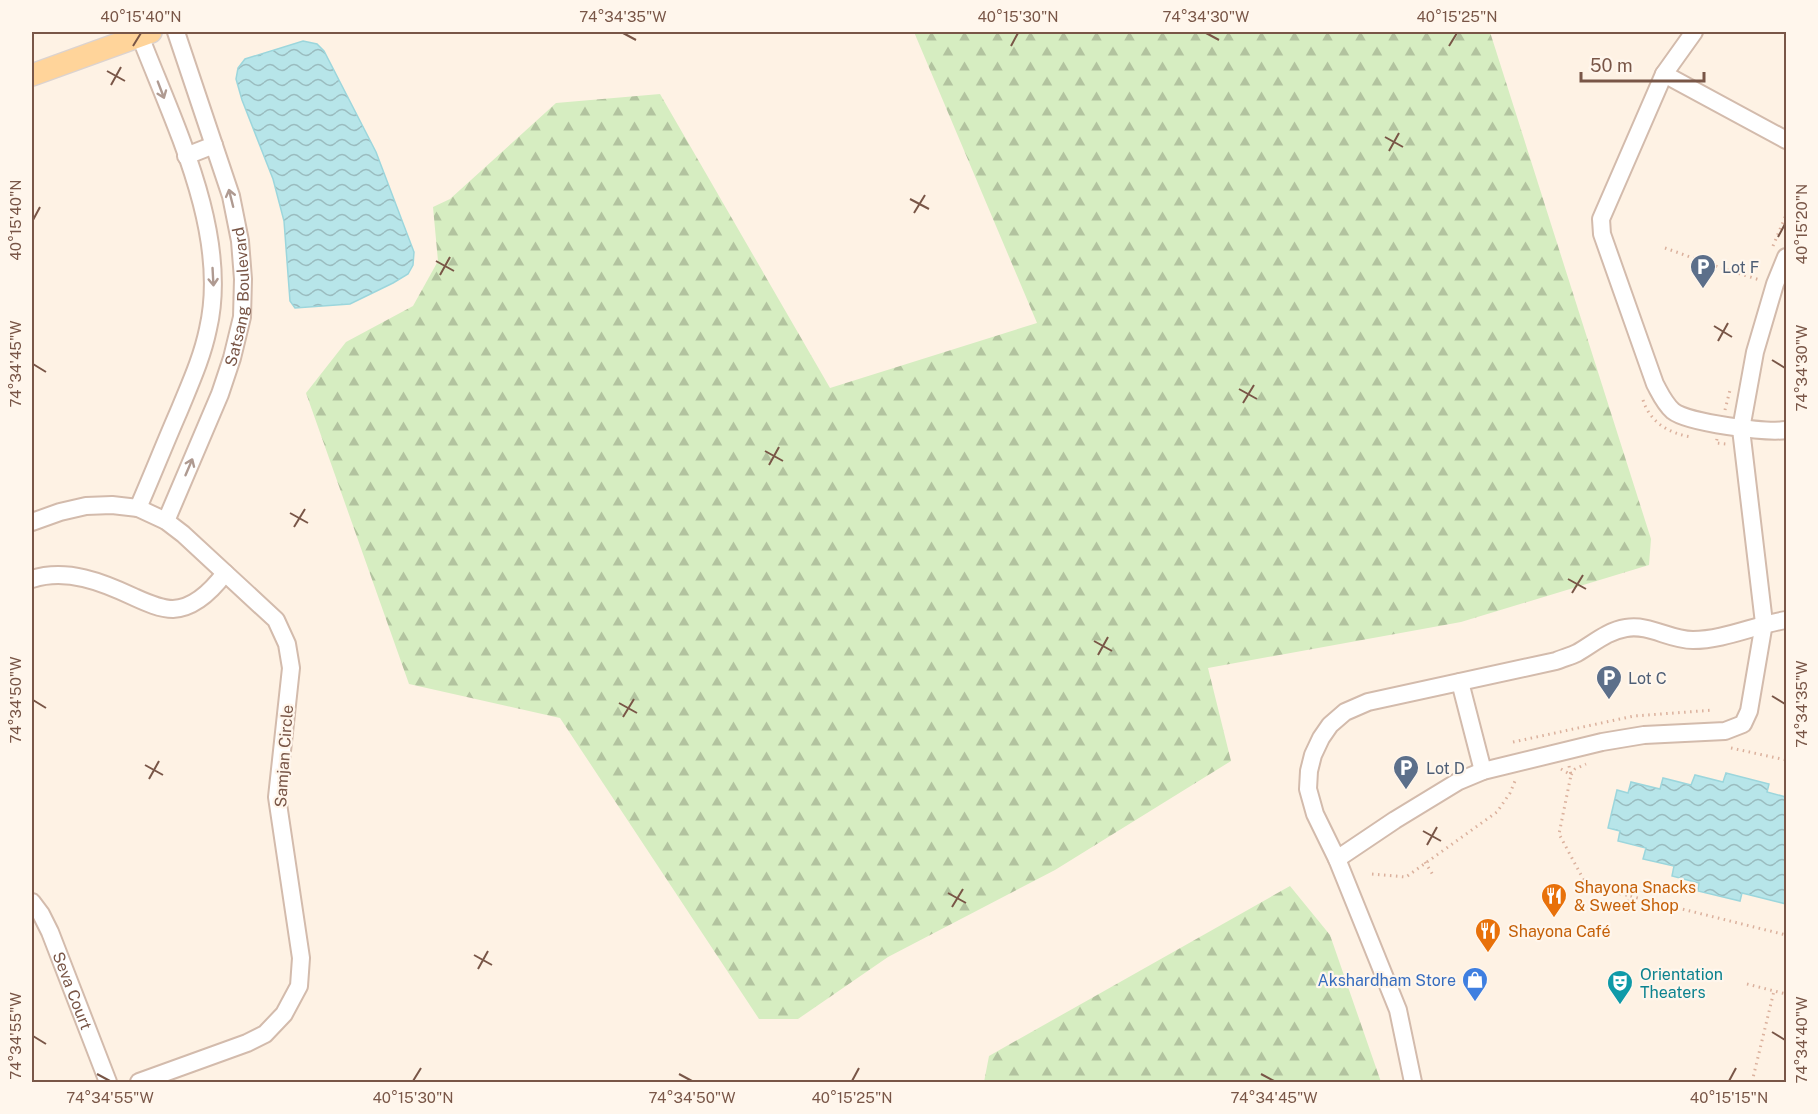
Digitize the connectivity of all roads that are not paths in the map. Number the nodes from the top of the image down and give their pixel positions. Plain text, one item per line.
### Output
1 (176, 32) edge
2 (1694, 32) edge
3 (145, 34) edge
4 (1664, 74) junction
5 (32, 75) edge
6 (1786, 140) edge
7 (214, 145) junction
8 (186, 156) junction
9 (1786, 257) edge
10 (1741, 429) junction
11 (1786, 430) edge
12 (138, 508) junction
13 (166, 521) junction
14 (32, 522) edge
15 (225, 573) junction
16 (32, 579) edge
17 (1786, 620) edge
18 (1764, 623) junction
19 (1460, 682) junction
20 (1483, 771) junction
21 (1336, 858) junction
22 (32, 902) edge
23 (108, 1083) edge
24 (139, 1083) edge
25 (1413, 1083) edge

1 - 7 street, Satsang Boulevard
2 - 4 street
3 - 5 main road
3 -> 8 street, Satsang Boulevard
4 - 6 street
4 - 10 street
7 - 8 street
13 -> 7 street, Satsang Boulevard
8 -> 12 street, Satsang Boulevard
9 - 10 street
10 - 11 street
10 - 18 street
12 - 13 street, Samjan Circle
12 - 14 street, Samjan Circle
13 - 15 street, Samjan Circle
15 - 16 street
15 - 24 street, Samjan Circle
17 - 18 street
18 - 19 street
18 - 20 street
19 - 20 street
19 - 21 street
20 - 21 street
21 - 25 street
22 - 23 street, Seva Court

